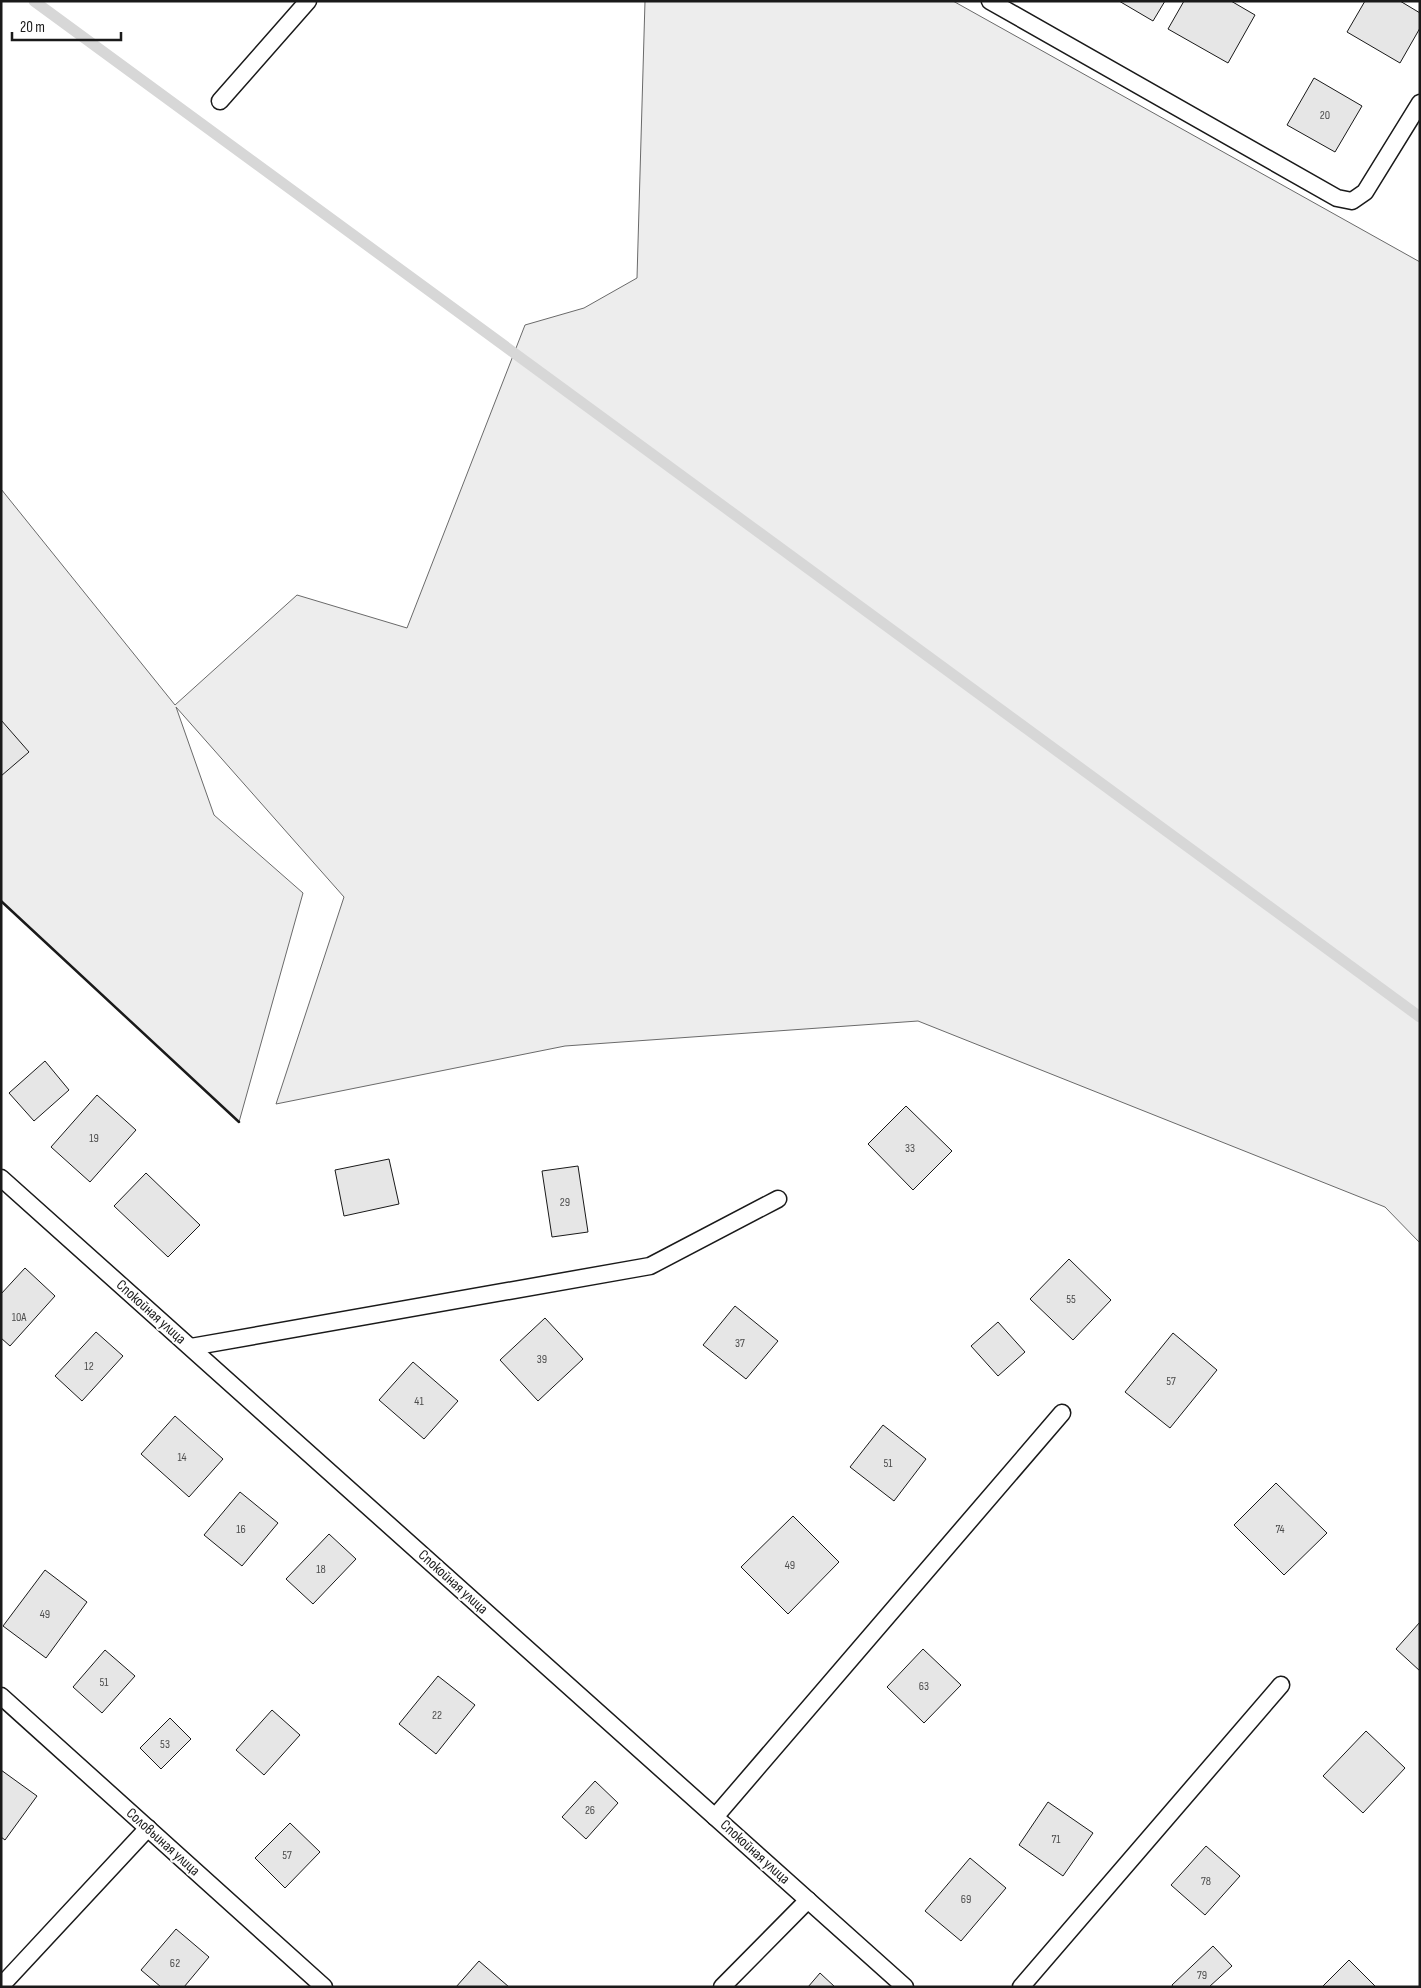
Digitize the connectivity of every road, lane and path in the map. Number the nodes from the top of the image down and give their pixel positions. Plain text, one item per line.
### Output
1 (308, 1) edge
2 (990, 1) edge
3 (220, 101) dead end
4 (1420, 103) edge
5 (1, 1178) edge
6 (778, 1199) dead end
7 (191, 1347) junction
8 (1062, 1413) dead end
9 (1281, 1685) dead end
10 (1, 1696) edge
11 (715, 1817) junction
12 (148, 1828) junction
13 (808, 1900) junction
14 (1, 1986) edge
15 (324, 1987) edge
16 (722, 1987) edge
17 (905, 1987) edge
18 (1021, 1987) edge

1 - 3 lane
2 - 4 lane
5 - 7 lane, Спокойная улица
6 - 7 lane
7 - 11 lane, Спокойная улица
8 - 11 lane
9 - 18 lane
10 - 12 lane, Соловьиная улица
11 - 13 lane, Спокойная улица
12 - 14 lane
12 - 15 lane, Соловьиная улица
13 - 16 lane
13 - 17 lane, Спокойная улица

